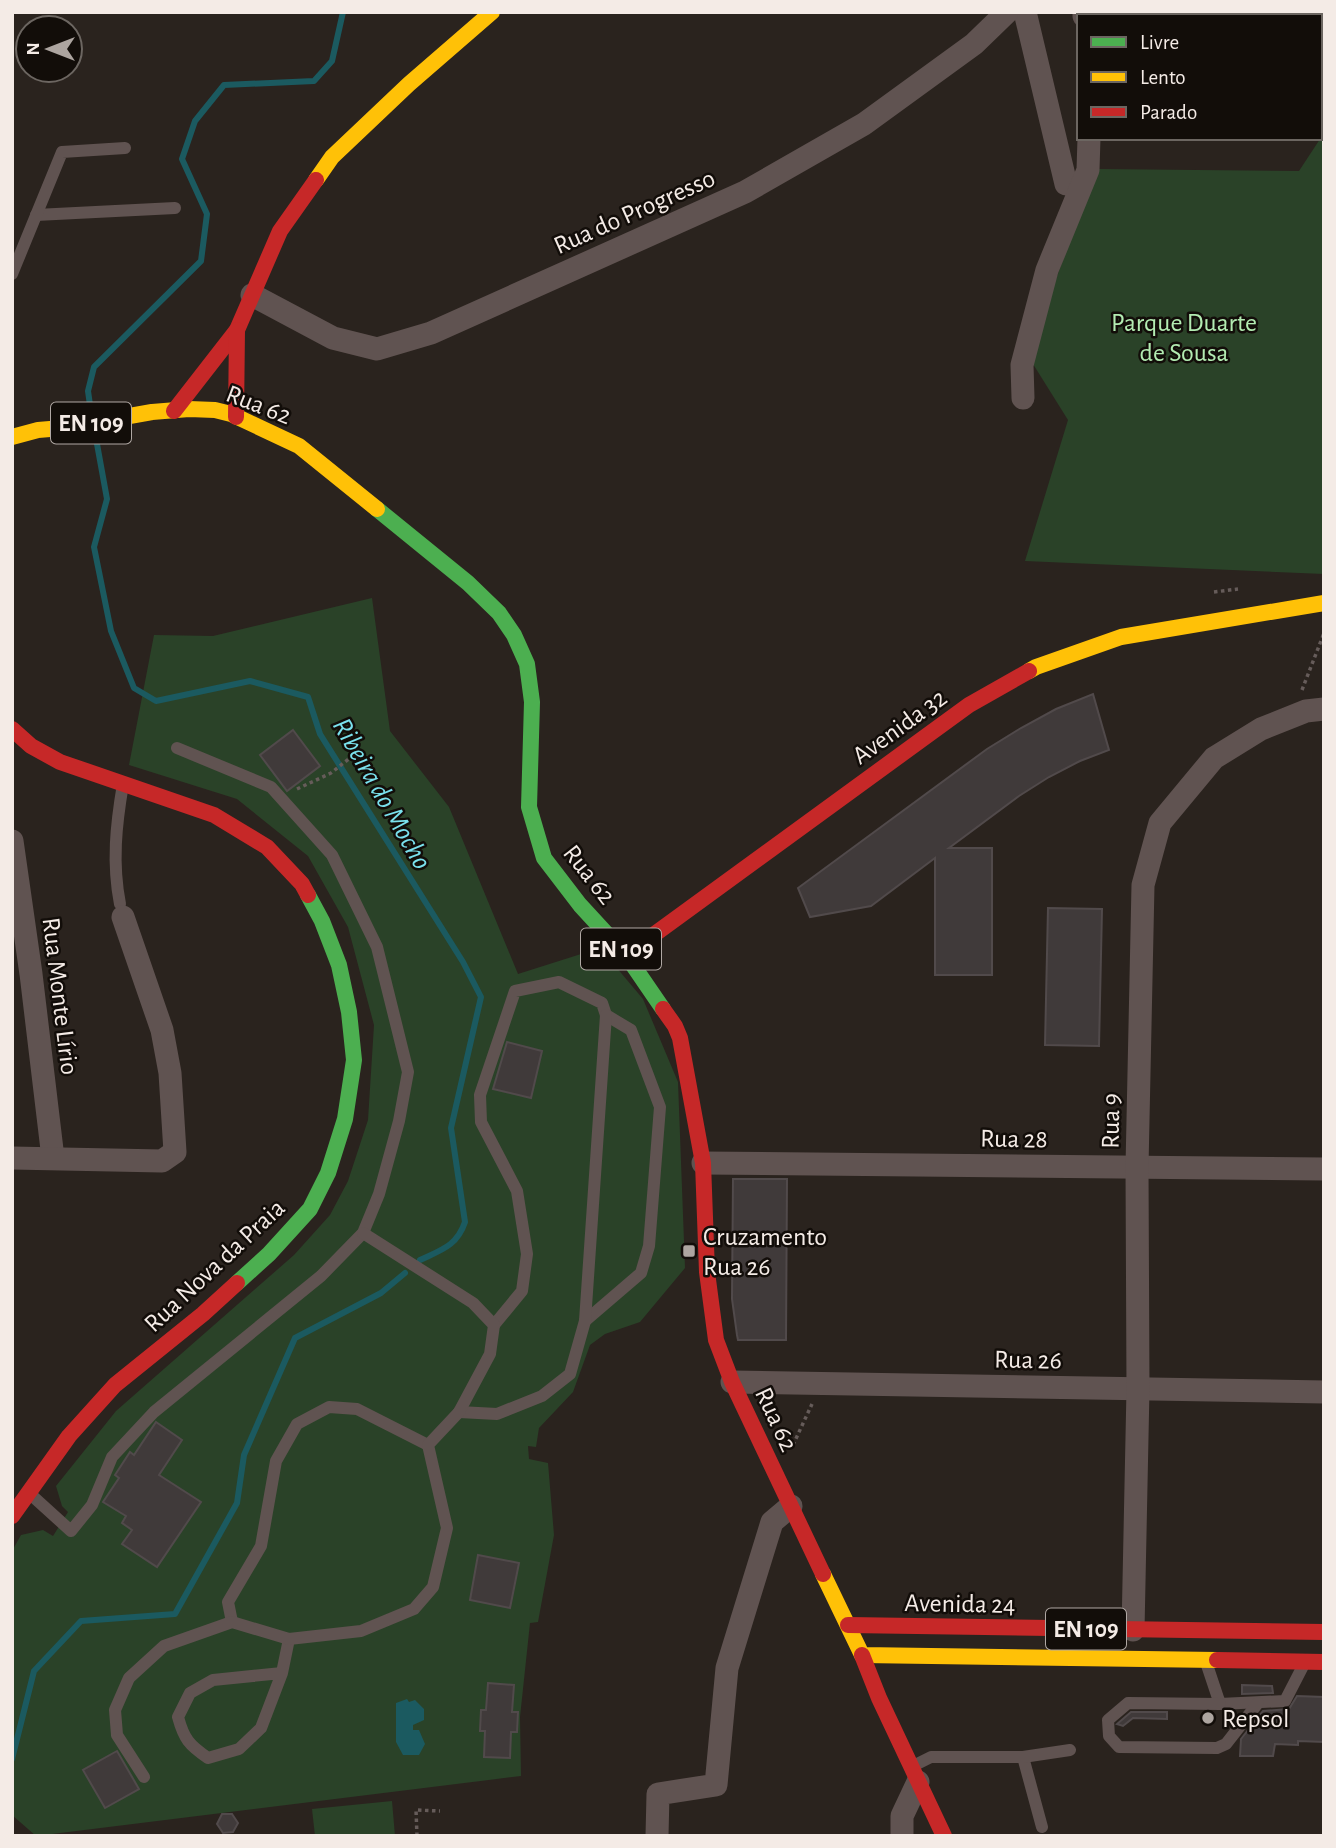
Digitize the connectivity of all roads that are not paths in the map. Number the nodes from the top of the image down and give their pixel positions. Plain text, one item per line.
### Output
1 (492, 12) edge
2 (1007, 12) edge
3 (1025, 12) edge
4 (1089, 140) edge
5 (125, 148) dead end
6 (1066, 184) dead end
7 (174, 208) dead end
8 (36, 215) junction
9 (12, 274) edge
10 (252, 295) junction
11 (237, 330) junction
12 (1023, 398) dead end
13 (174, 411) junction
14 (236, 416) junction
15 (21, 420) dead end
16 (38, 430) junction
17 (12, 436) edge
18 (1324, 603) edge
19 (1240, 618) junction
20 (1300, 624) dead end
21 (1324, 709) edge
22 (12, 729) edge
23 (177, 748) dead end
24 (123, 783) junction
25 (12, 841) edge
26 (121, 911) joint
27 (626, 955) junction
28 (22, 974) edge
29 (606, 1015) junction
30 (12, 1158) edge
31 (54, 1158) junction
32 (703, 1163) junction
33 (1137, 1167) junction
34 (1324, 1169) edge
35 (363, 1233) junction
36 (585, 1321) junction
37 (494, 1325) junction
38 (732, 1382) junction
39 (1138, 1389) junction
40 (1324, 1392) edge
41 (459, 1412) junction
42 (428, 1445) junction
43 (28, 1492) junction
44 (792, 1506) junction
45 (12, 1517) edge
46 (232, 1622) junction
47 (848, 1625) junction
48 (1133, 1630) junction
49 (1324, 1632) edge
50 (289, 1639) junction
51 (862, 1655) junction
52 (1206, 1661) junction
53 (1306, 1662) junction
54 (1324, 1662) edge
55 (282, 1673) junction
56 (1258, 1703) junction
57 (1220, 1704) junction
58 (1070, 1750) dead end
59 (1023, 1757) junction
60 (914, 1774) junction
61 (144, 1777) dead end
62 (1042, 1827) dead end
63 (657, 1836) edge
64 (902, 1836) edge
65 (944, 1836) edge

1 - 10 main road
2 - 10 street, Rua do Progresso
3 - 6 street
4 - 12 street
5 - 8 lane
7 - 8 lane
8 - 9 lane
10 - 11 main road
11 - 13 main road
11 - 14 main road
13 - 14 main road, Rua 62 / EN 109
13 - 16 main road, Rua 62 / EN 109
14 - 27 main road, Rua 62 / EN 109
15 - 16 main road, EN 109
16 - 17 main road, Rua 62 / EN 109
18 - 19 main road, Avenida 32
19 - 20 main road, Avenida 32
19 - 27 main road, Avenida 32
21 - 33 street, Rua 9
22 - 24 main road, Rua Nova da Praia
23 - 35 lane
24 - 26 lane
24 - 43 main road, Rua Nova da Praia
25 - 28 street, Rua Monte Lírio
26 - 31 street
27 - 32 main road, Rua 62 / EN 109
28 - 31 street, Rua Monte Lírio
29 - 36 lane
29 - 36 lane
29 - 37 lane
30 - 31 street
32 - 33 street, Rua 28
32 - 38 main road, Rua 62 / EN 109
33 - 34 street, Rua 28
33 - 39 street, Rua 9
35 - 37 lane
35 - 43 lane
36 - 41 lane
37 - 41 lane
38 - 39 street, Rua 26
38 - 44 main road, Rua 62 / EN 109
39 - 40 street, Rua 26
39 - 48 street, Rua 9
41 - 42 lane
42 - 46 lane
42 - 50 lane
43 - 45 main road, Rua Nova da Praia
44 - 47 main road, Rua 62 / EN 109
44 - 63 street
46 - 50 lane
46 - 61 lane
47 - 48 main road, Avenida 24 / EN 109
47 - 51 main road, Rua 62 / EN 109
48 - 49 main road, Avenida 24 / EN 109
50 - 55 lane
51 - 52 main road, Avenida 24 / EN 109
51 - 60 main road, Rua 62
52 - 53 main road, Avenida 24 / EN 109
52 - 57 lane
53 - 54 main road, Avenida 24 / EN 109
53 - 56 lane
55 - 55 lane
56 - 57 lane
56 - 57 lane
58 - 59 lane
59 - 60 lane
59 - 62 lane
60 - 64 street
60 - 65 main road, Rua 62

